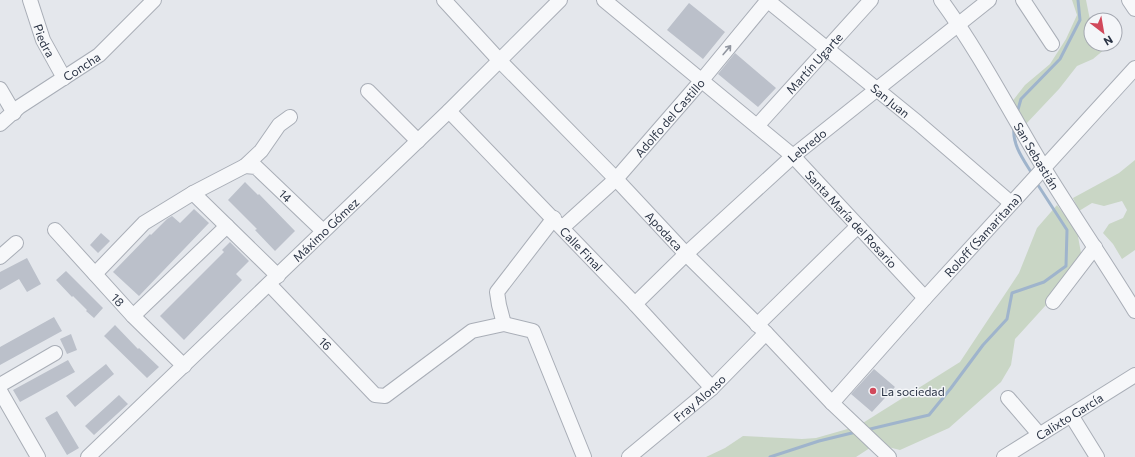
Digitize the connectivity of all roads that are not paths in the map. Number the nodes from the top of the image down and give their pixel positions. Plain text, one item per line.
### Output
1 (30, 0) edge
2 (154, 0) edge
3 (444, 0) edge
4 (560, 0) edge
5 (604, 0) edge
6 (768, 0) edge
7 (871, 0) edge
8 (940, 0) edge
9 (989, 0) edge
10 (1023, 0) edge
11 (1129, 0) edge
12 (1135, 9) edge
13 (959, 24) junction
14 (1052, 44) dead end
15 (827, 49) junction
16 (500, 61) junction
17 (1135, 68) edge
18 (64, 78) junction
19 (702, 80) junction
20 (0, 89) edge
21 (877, 90) junction
22 (368, 91) dead end
23 (449, 111) junction
24 (14, 112) junction
25 (290, 117) dead end
26 (0, 124) edge
27 (757, 126) junction
28 (418, 141) junction
29 (793, 156) junction
30 (245, 166) junction
31 (1044, 167) junction
32 (616, 179) junction
33 (193, 193) junction
34 (1011, 203) junction
35 (558, 223) junction
36 (227, 226) junction
37 (858, 226) junction
38 (55, 230) dead end
39 (323, 231) junction
40 (16, 243) dead end
41 (1095, 247) junction
42 (686, 254) junction
43 (0, 257) edge
44 (95, 274) junction
45 (273, 280) junction
46 (925, 298) junction
47 (1053, 302) dead end
48 (635, 304) junction
49 (1135, 311) edge
50 (133, 316) junction
51 (504, 324) junction
52 (761, 329) junction
53 (55, 353) dead end
54 (184, 366) junction
55 (1135, 375) edge
56 (0, 385) edge
57 (712, 388) junction
58 (0, 391) edge
59 (1008, 398) dead end
60 (832, 403) junction
61 (1071, 414) junction
62 (1039, 434) junction
63 (38, 457) edge
64 (88, 457) edge
65 (584, 457) edge
66 (629, 457) edge
67 (889, 457) edge
68 (1004, 457) edge
69 (1097, 457) edge

1 - 18 street, Piedra
2 - 18 street, Concha
3 - 16 street, Apodaca
4 - 16 street, Máximo Gómez
5 - 19 street, Santa María del Rosario
6 - 15 street, San Juan
19 -> 6 street, Adolfo del Castillo
7 - 15 street, Martín Ugarte
8 - 13 street, San Sebastián
9 - 13 street, Lebredo
10 - 14 street
11 - 12 street
13 - 21 street, Lebredo
13 - 31 street, San Sebastián
15 - 21 street, San Juan
15 - 27 street, Martín Ugarte
16 - 23 street, Máximo Gómez
16 - 32 street, Apodaca
17 - 31 street, Roloff (Samaritana)
18 - 24 street, Concha
19 - 27 street, Santa María del Rosario
19 - 32 street, Adolfo del Castillo
20 - 24 street
21 - 29 street, Lebredo
21 - 34 street, San Juan
22 - 28 street
23 - 28 street, Máximo Gómez
23 - 35 street, Calle Final
24 - 26 street, Concha
25 - 30 street
27 - 29 street, Santa María del Rosario
28 - 39 street, Máximo Gómez
29 - 37 street, Santa María del Rosario
29 - 42 street, Lebredo
30 - 33 street
30 - 39 street, 14
31 - 34 street, Roloff (Samaritana)
31 - 41 street, San Sebastián
32 - 35 street, Adolfo del Castillo
32 - 42 street, Apodaca
33 - 36 street, 16
33 - 44 street
34 - 46 street, Roloff (Samaritana)
35 - 48 street, Calle Final
35 - 51 street, Adolfo del Castillo
36 - 45 street, 16
36 - 50 street
37 - 46 street, Santa María del Rosario
37 - 52 street, Fray Alonso
38 - 44 street, 18
39 - 45 street, Máximo Gómez
40 - 43 street
41 - 47 street
41 - 49 street, San Sebastián
42 - 48 street, Lebredo
42 - 52 street, Apodaca
44 - 50 street, 18
45 - 51 street, 16
45 - 54 street, Máximo Gómez
46 - 60 street, Roloff (Samaritana)
48 - 57 street, Calle Final
50 - 54 street, 18
51 - 65 street
52 - 57 street, Fray Alonso
52 - 60 street, Apodaca
53 - 56 street
54 - 64 street, Máximo Gómez
55 - 61 street, Calixto García
57 - 66 street, Fray Alonso
58 - 63 street
59 - 62 street
60 - 67 street, Apodaca
61 - 62 street, Calixto García
61 - 69 street
62 - 68 street, Calixto García

